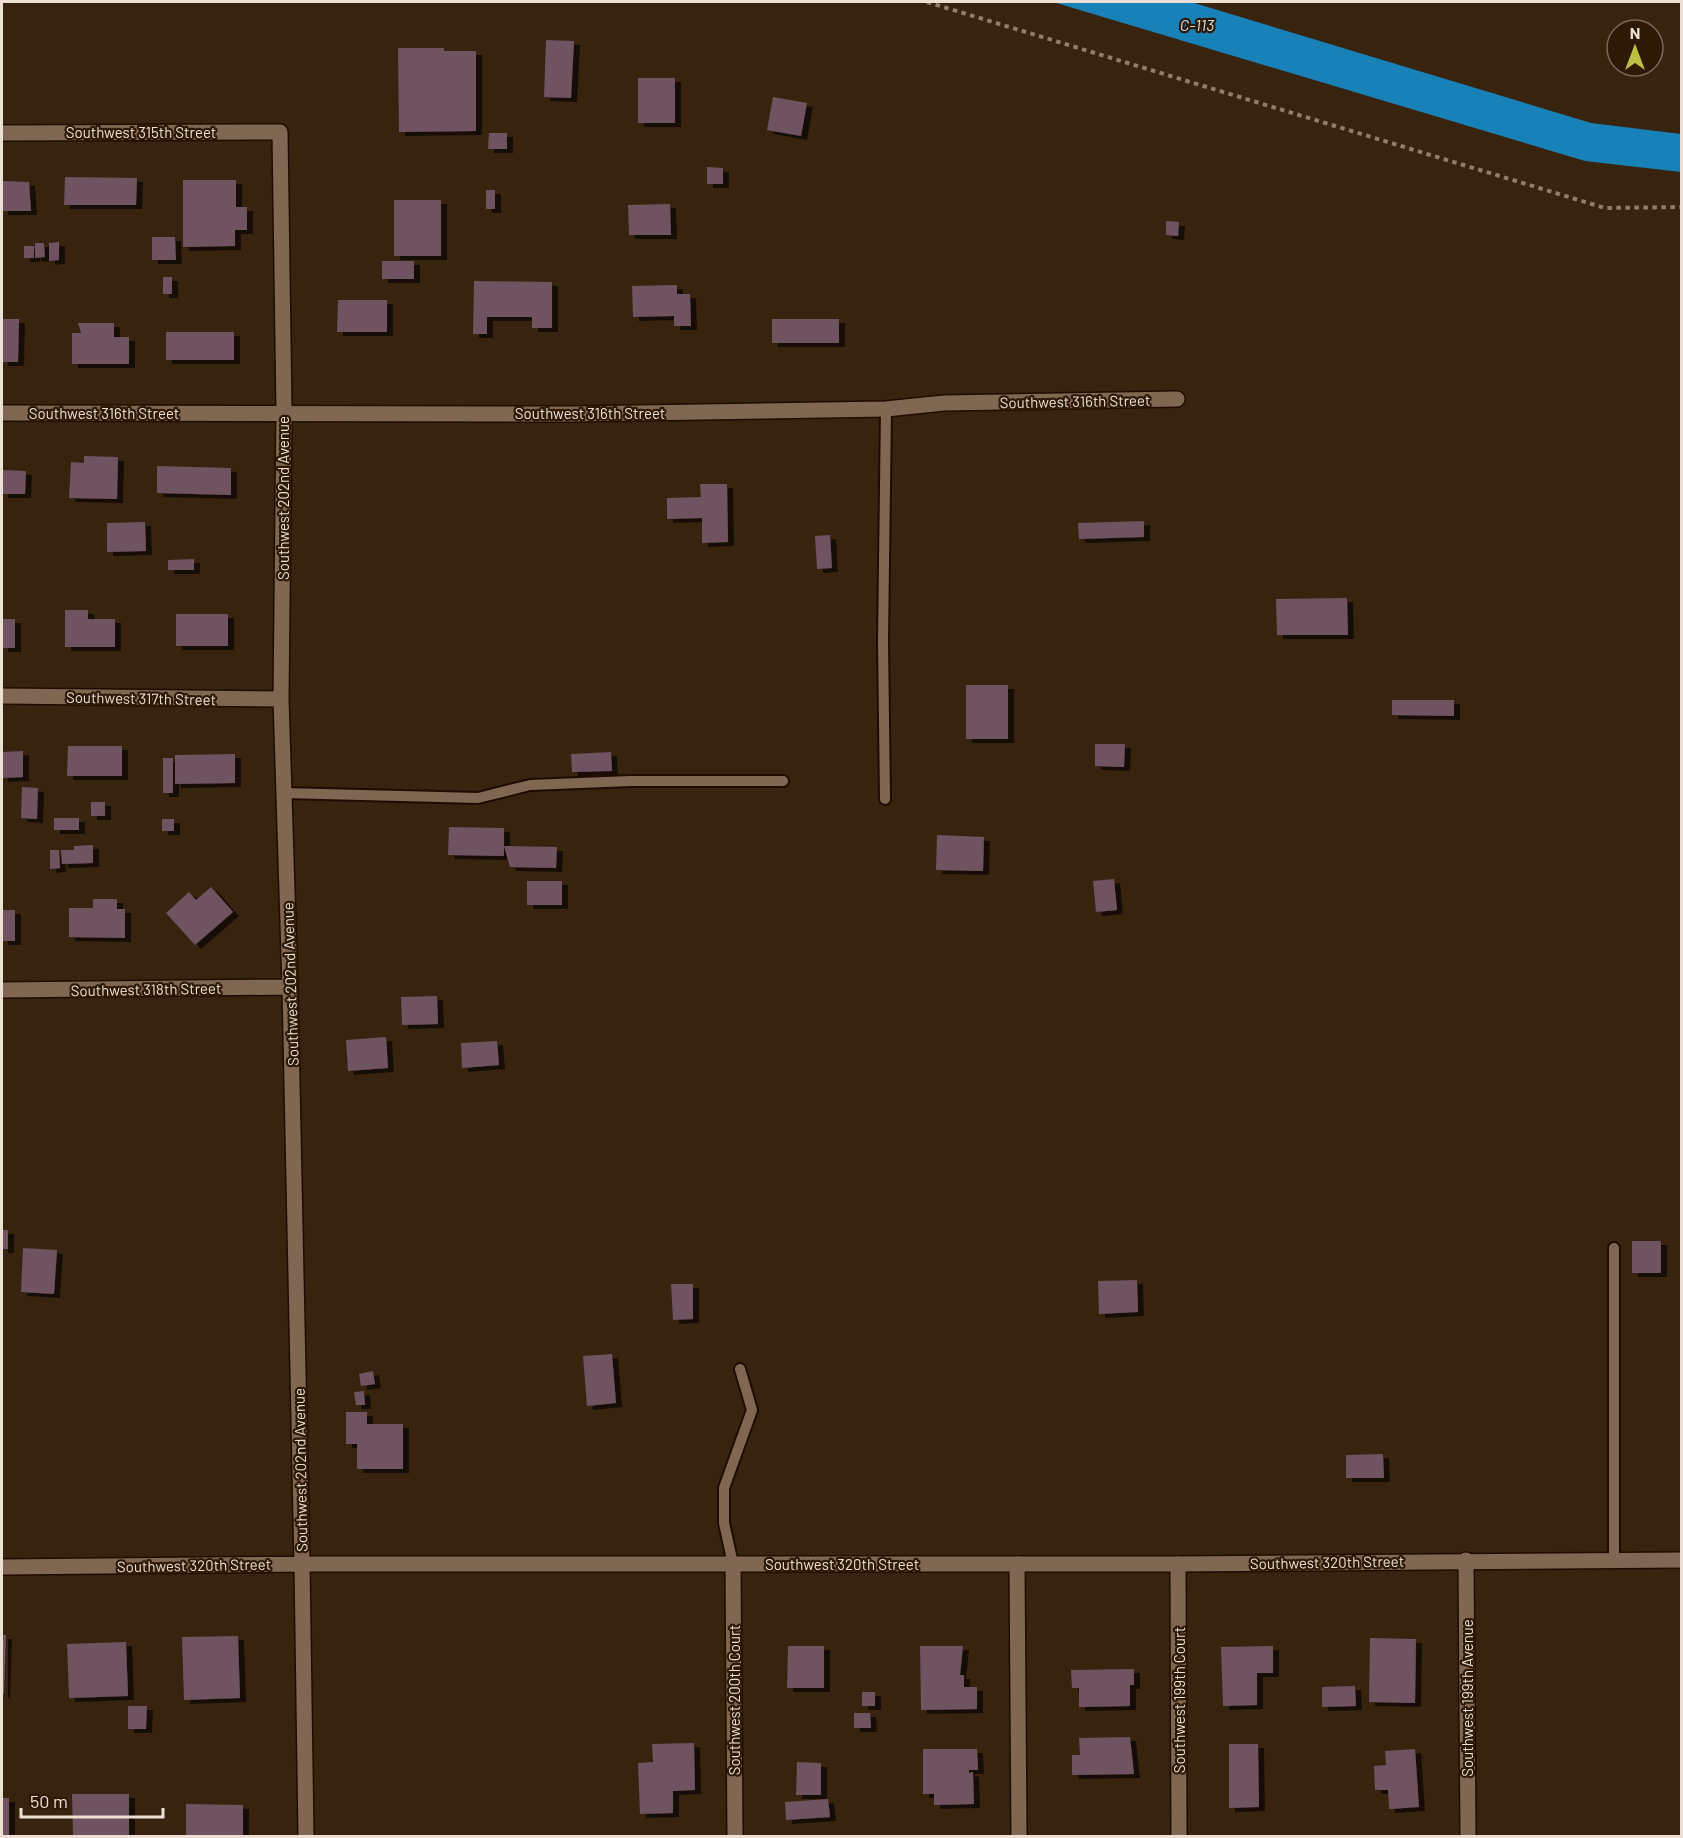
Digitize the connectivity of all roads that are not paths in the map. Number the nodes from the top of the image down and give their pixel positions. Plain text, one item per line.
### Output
1 (280, 132) joint
2 (2, 133) edge
3 (1177, 399) dead end
4 (886, 409) junction
5 (284, 412) junction
6 (2, 413) edge
7 (2, 696) edge
8 (281, 699) junction
9 (783, 781) dead end
10 (284, 793) junction
11 (885, 799) dead end
12 (291, 987) junction
13 (2, 990) edge
14 (1614, 1248) dead end
15 (740, 1369) dead end
16 (1466, 1560) junction
17 (1614, 1560) junction
18 (1682, 1560) edge
19 (302, 1564) junction
20 (733, 1564) junction
21 (1017, 1564) junction
22 (1178, 1564) junction
23 (2, 1568) edge
24 (306, 1836) edge
25 (735, 1836) edge
26 (1019, 1836) edge
27 (1179, 1836) edge
28 (1468, 1836) edge

1 - 2 street, Southwest 315th Street
1 - 5 street, Southwest 202nd Avenue
3 - 4 street, Southwest 316th Street
4 - 5 street, Southwest 316th Street
4 - 11 lane
5 - 6 street, Southwest 316th Street
5 - 8 street, Southwest 202nd Avenue
7 - 8 street, Southwest 317th Street
8 - 10 street, Southwest 202nd Avenue
9 - 10 lane
10 - 12 street, Southwest 202nd Avenue
12 - 13 street, Southwest 318th Street
12 - 19 street, Southwest 202nd Avenue
14 - 17 lane
15 - 20 lane
16 - 17 street, Southwest 320th Street
16 - 22 street, Southwest 320th Street
16 - 28 street, Southwest 199th Avenue
17 - 18 street, Southwest 320th Street
19 - 20 street, Southwest 320th Street
19 - 23 street, Southwest 320th Street
19 - 24 street, Southwest 202nd Avenue
20 - 21 street, Southwest 320th Street
20 - 25 street, Southwest 200th Court
21 - 22 street, Southwest 320th Street
21 - 26 street
22 - 27 street, Southwest 199th Court

